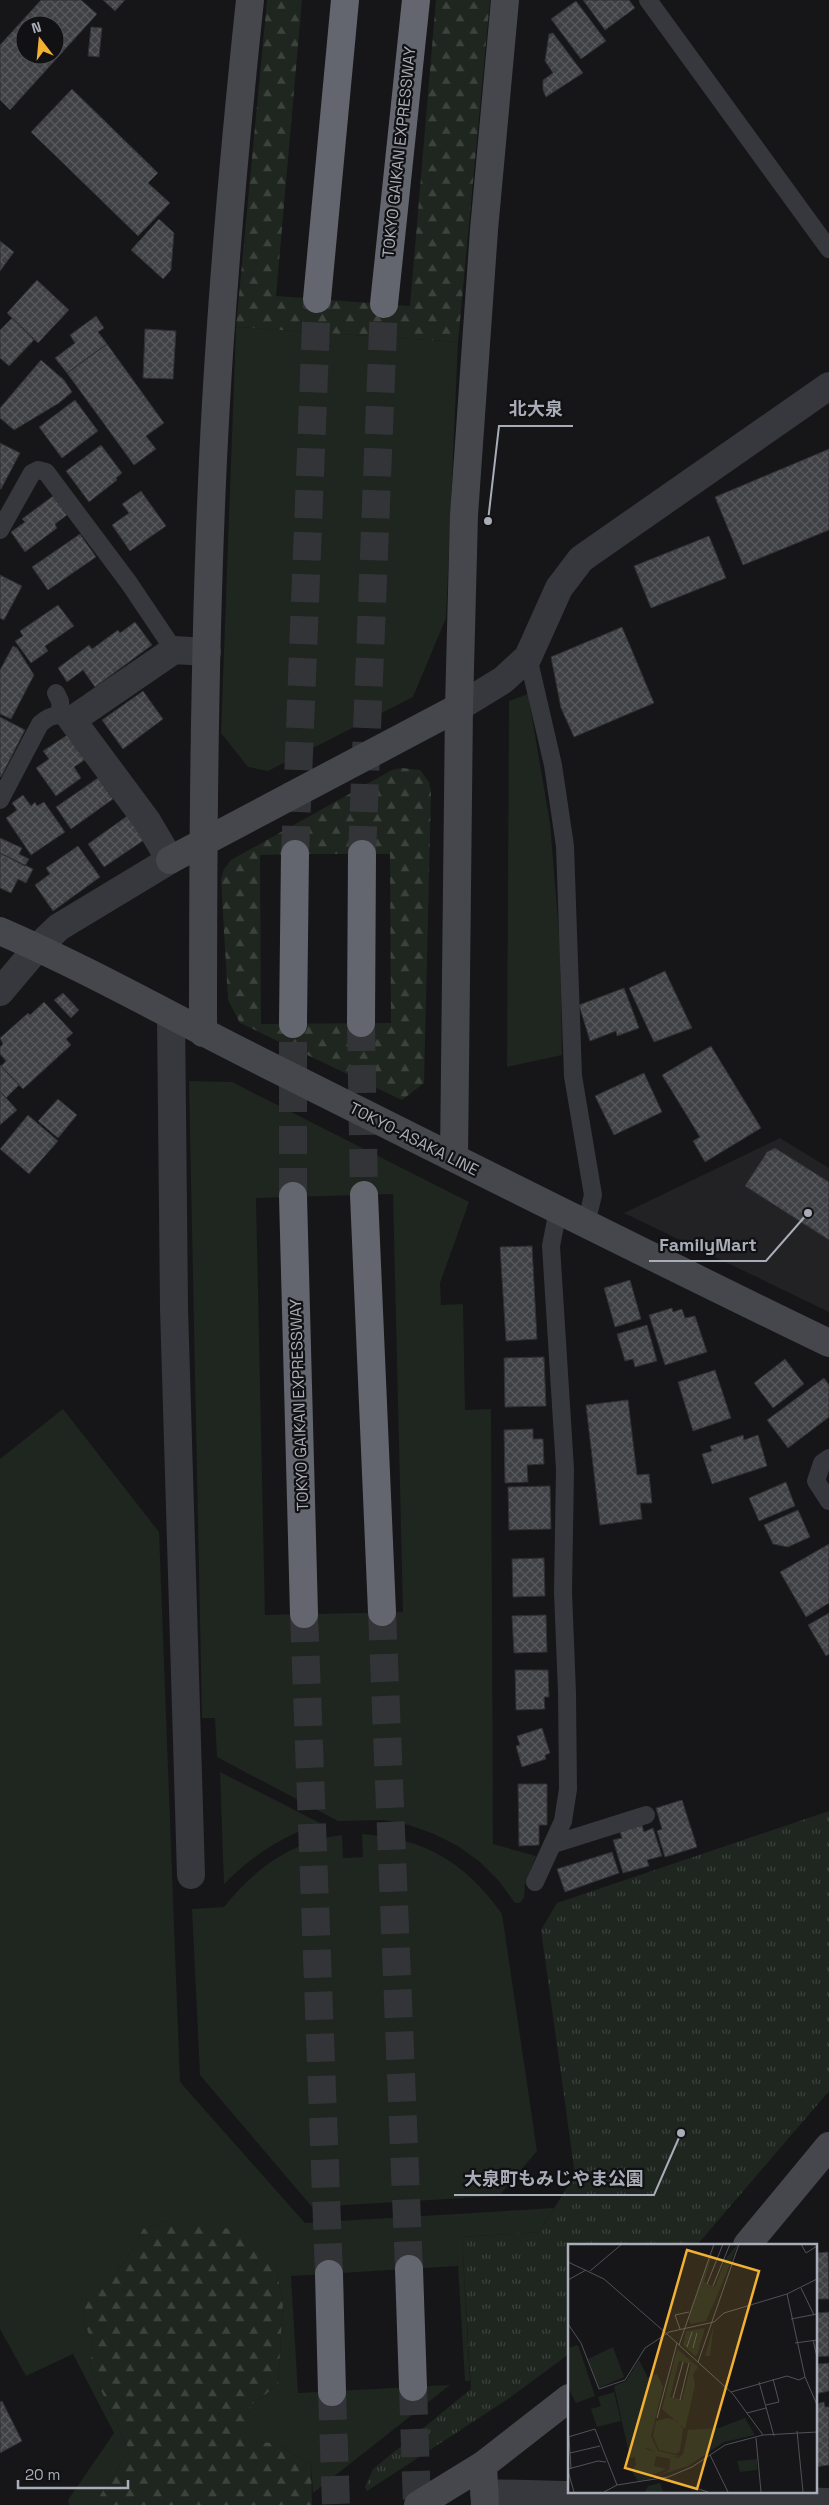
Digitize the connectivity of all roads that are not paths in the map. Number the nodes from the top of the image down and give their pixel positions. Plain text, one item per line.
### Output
1 (250, 0) edge
2 (345, 0) edge
3 (416, 0) edge
4 (505, 0) edge
5 (648, 0) edge
6 (829, 249) edge
7 (317, 298) tunnel mouth
8 (384, 304) tunnel mouth
9 (829, 386) edge
10 (0, 530) edge
11 (174, 650) junction
12 (207, 652) junction
13 (528, 657) junction
14 (56, 693) dead end
15 (459, 707) junction
16 (67, 717) junction
17 (0, 800) edge
18 (204, 841) junction
19 (295, 854) tunnel mouth
20 (362, 854) tunnel mouth
21 (170, 860) junction
22 (0, 931) edge
23 (38, 947) junction
24 (0, 992) edge
25 (171, 1016) junction
26 (294, 1024) tunnel mouth
27 (362, 1024) tunnel mouth
28 (203, 1033) junction
29 (454, 1158) junction
30 (364, 1195) tunnel mouth
31 (293, 1196) tunnel mouth
32 (558, 1210) junction
33 (586, 1224) junction
34 (829, 1343) edge
35 (829, 1458) edge
36 (829, 1501) edge
37 (382, 1612) tunnel mouth
38 (304, 1614) tunnel mouth
39 (646, 1815) dead end
40 (554, 1844) junction
41 (191, 1876) dead end
42 (535, 1882) dead end
43 (829, 2146) edge
44 (750, 2244) edge
45 (409, 2269) tunnel mouth
46 (329, 2274) tunnel mouth
47 (413, 2387) tunnel mouth
48 (332, 2392) tunnel mouth
49 (568, 2399) edge
50 (483, 2465) junction
51 (485, 2499) edge
52 (826, 2503) edge
53 (418, 2505) edge

1 - 12 street
2 - 7 highway
3 - 8 highway, TOKYO GAIKAN EXPRESSWAY
4 - 15 street
5 - 6 lane
9 - 13 street
10 - 11 lane
11 - 12 street
11 - 16 street
12 - 18 street
13 - 15 street
13 - 33 lane
14 - 16 lane
15 - 18 street
15 - 29 street
16 - 17 lane
16 - 21 street
18 - 21 street
18 - 28 street
19 - 26 highway
20 - 27 highway
21 - 23 street
22 - 23 street, TOKYO-ASAKA LINE
23 - 24 street
23 - 25 street, TOKYO-ASAKA LINE
25 - 28 street, TOKYO-ASAKA LINE
25 - 41 street
28 - 29 street, TOKYO-ASAKA LINE
29 - 32 street, TOKYO-ASAKA LINE
30 - 37 highway
31 - 38 highway, TOKYO GAIKAN EXPRESSWAY
32 - 33 street, TOKYO-ASAKA LINE
32 - 40 lane
33 - 34 street, TOKYO-ASAKA LINE
35 - 36 lane
39 - 40 lane
40 - 42 lane
43 - 44 street
45 - 47 highway
46 - 48 highway
49 - 50 street
50 - 51 street
50 - 53 street
51 - 52 street

